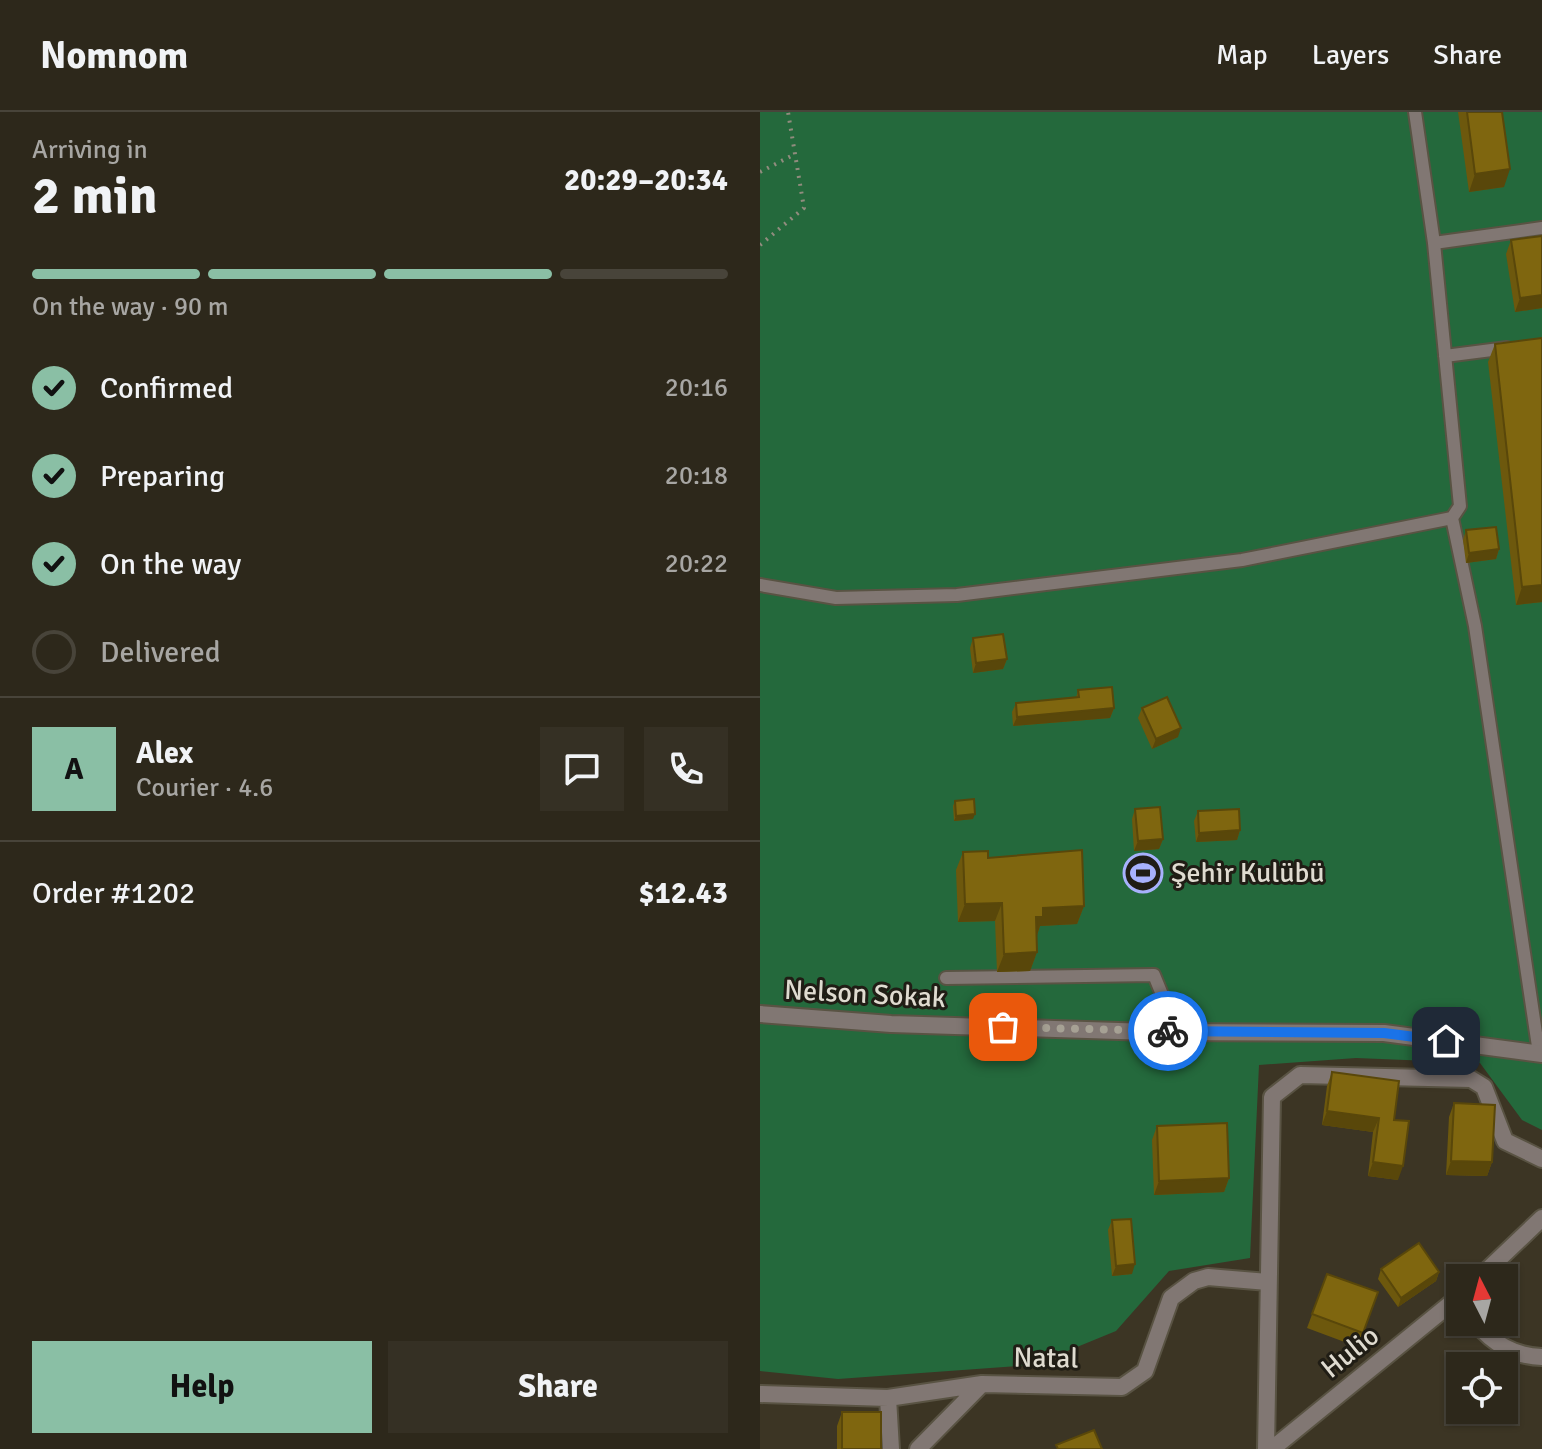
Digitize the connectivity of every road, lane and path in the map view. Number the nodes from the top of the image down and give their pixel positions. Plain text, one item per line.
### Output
1 (788, 112) edge
2 (1415, 112) edge
3 (795, 154) junction
4 (760, 172) edge
5 (1542, 228) edge
6 (1434, 243) junction
7 (760, 245) edge
8 (1514, 347) edge
9 (1445, 356) junction
10 (1452, 518) junction
11 (760, 585) edge
12 (946, 978) dead end
13 (760, 1014) edge
14 (1177, 1031) junction
15 (1540, 1053) edge
16 (1542, 1159) edge
17 (1542, 1218) edge
18 (1494, 1264) edge
19 (1268, 1282) junction
20 (1446, 1307) edge
21 (1490, 1336) edge
22 (1542, 1357) edge
23 (982, 1384) junction
24 (760, 1394) edge
25 (888, 1398) junction
26 (891, 1449) edge
27 (918, 1449) edge
28 (1266, 1449) edge
29 (1272, 1449) edge

1 - 3 path
2 - 6 lane
3 - 4 path
3 - 7 path
5 - 6 lane
6 - 9 lane
8 - 9 lane
9 - 10 lane
10 - 11 lane
10 - 15 lane
12 - 14 lane
13 - 14 street, Nelson Sokak
14 - 15 street, Nelson Sokak
16 - 19 street
17 - 18 street
19 - 23 street, Natal
19 - 28 street
20 - 29 street, Hulio
21 - 22 street
23 - 25 street, Natal
23 - 27 street
24 - 25 street, Natal
25 - 26 street

